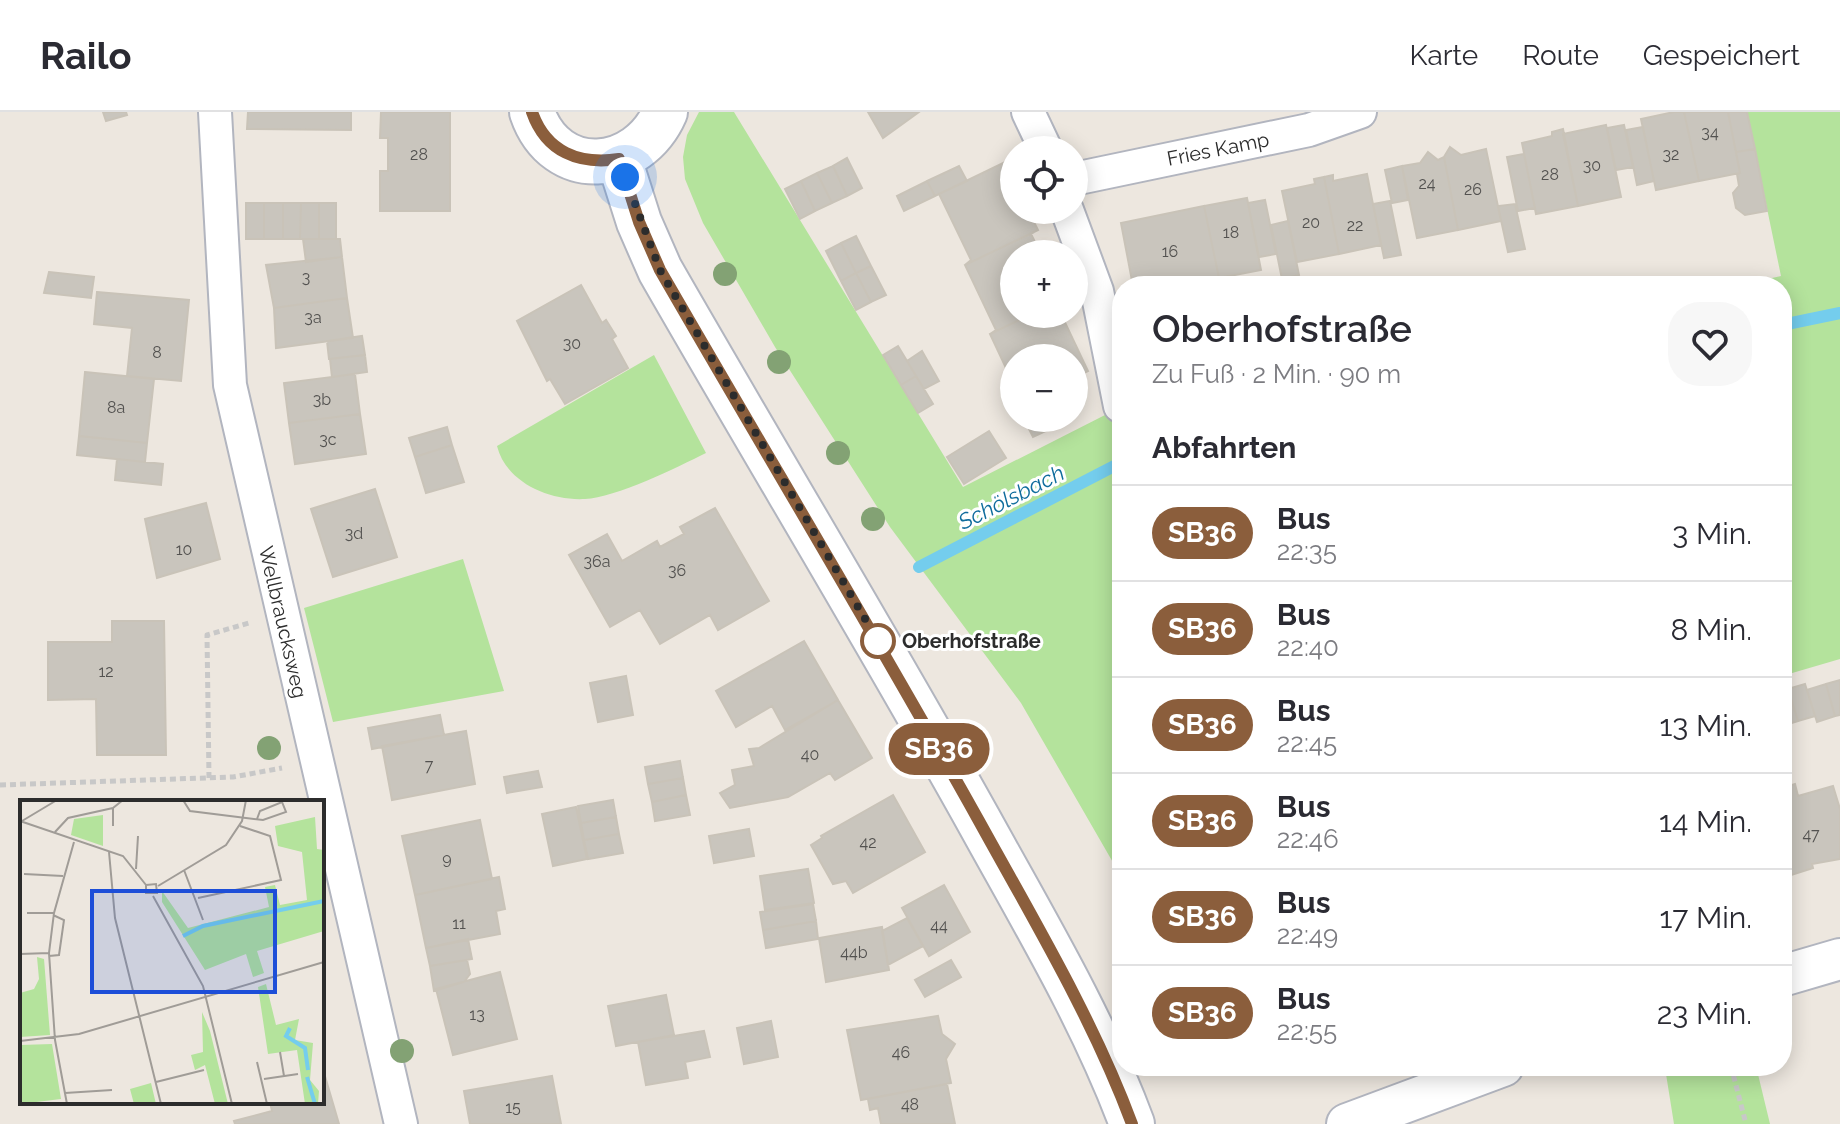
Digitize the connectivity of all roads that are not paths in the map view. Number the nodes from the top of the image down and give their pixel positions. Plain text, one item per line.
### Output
1 (215, 112) edge
2 (532, 112) edge
3 (665, 112) edge
4 (1028, 112) edge
5 (1360, 112) edge
6 (1039, 136) edge
7 (619, 159) junction
8 (1088, 176) edge
9 (1072, 224) edge
10 (1112, 366) edge
11 (1840, 959) edge
12 (1792, 973) edge
13 (1112, 1071) edge
14 (1114, 1076) edge
15 (1476, 1076) edge
16 (401, 1124) edge
17 (1132, 1124) edge
18 (1347, 1124) edge

1 - 16 street, Wellbraucksweg
2 - 7 main road
3 - 7 main road
4 - 6 street
5 - 8 street, Fries Kamp
7 - 13 main road
9 - 10 street
11 - 12 street
14 - 17 main road
15 - 18 street

